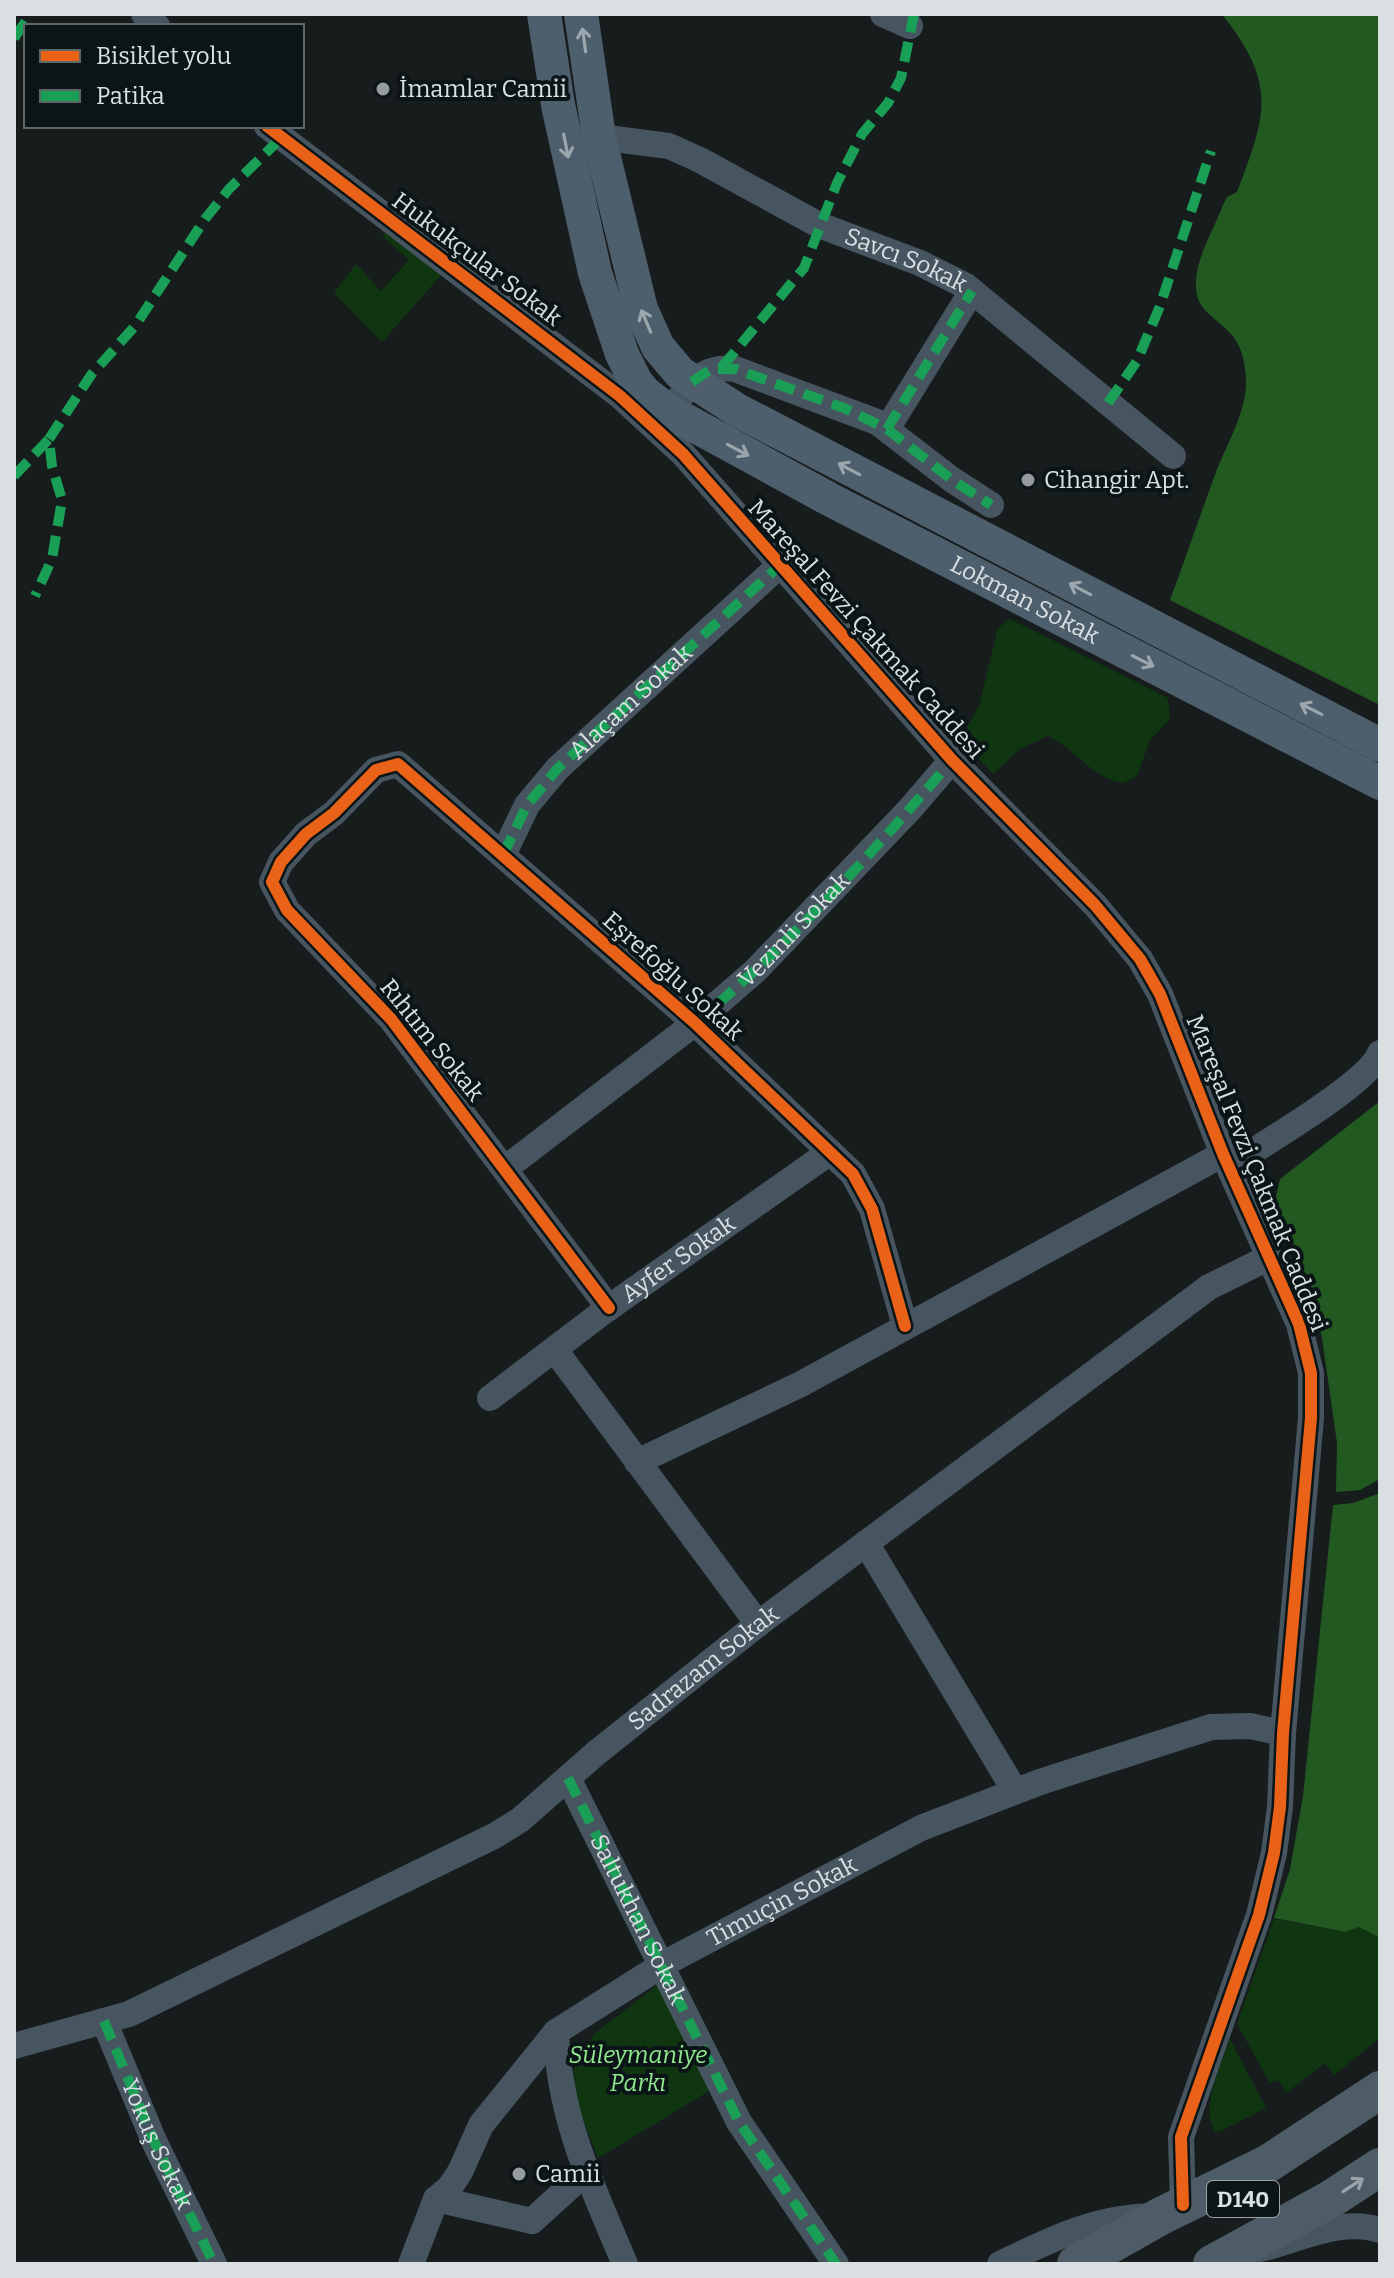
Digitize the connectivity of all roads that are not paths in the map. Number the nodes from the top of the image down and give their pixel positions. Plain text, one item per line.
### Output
1 (544, 14) edge
2 (581, 14) edge
3 (883, 14) edge
4 (910, 26) dead end
5 (270, 128) edge
6 (599, 137) junction
7 (972, 291) junction
8 (692, 382) junction
9 (664, 421) junction
10 (887, 429) junction
11 (1173, 456) dead end
12 (991, 505) dead end
13 (780, 565) junction
14 (1380, 745) edge
15 (952, 760) junction
16 (1380, 783) edge
17 (334, 813) joint
18 (503, 855) junction
19 (695, 1023) junction
20 (1380, 1053) edge
21 (830, 1152) junction
22 (1226, 1160) junction
23 (506, 1168) junction
24 (1270, 1257) junction
25 (609, 1308) junction
26 (905, 1326) junction
27 (555, 1350) junction
28 (490, 1398) dead end
29 (637, 1462) junction
30 (866, 1543) junction
31 (758, 1624) junction
32 (1283, 1733) junction
33 (568, 1778) junction
34 (1015, 1791) junction
35 (660, 1966) junction
36 (104, 2021) junction
37 (556, 2032) junction
38 (14, 2046) edge
39 (1380, 2090) edge
40 (1380, 2120) edge
41 (1380, 2167) edge
42 (586, 2172) junction
43 (436, 2199) junction
44 (1172, 2210) junction
45 (1380, 2230) edge
46 (1217, 2262) edge
47 (214, 2264) edge
48 (411, 2264) edge
49 (625, 2264) edge
50 (836, 2264) edge
51 (1000, 2264) edge
52 (1076, 2264) edge
53 (1098, 2264) edge

1 -> 9 main road, Mareşal Fevzi Çakmak Caddesi
6 -> 2 main road
3 - 4 street
5 - 9 street, Hukukçular Sokak
6 - 7 street, Savcı Sokak
8 -> 6 main road
7 - 10 street
7 - 11 street, Savcı Sokak
8 - 9 street
8 - 10 street
14 -> 8 main road, Lokman Sokak
9 - 13 street, Mareşal Fevzi Çakmak Caddesi
9 -> 16 main road, Lokman Sokak
10 - 12 street
13 - 15 street, Mareşal Fevzi Çakmak Caddesi
13 - 18 street, Alaçam Sokak
15 - 19 street, Vezinli Sokak
15 - 22 street, Mareşal Fevzi Çakmak Caddesi
17 - 18 street, Eşrefoğlu Sokak
17 - 23 street, Rıhtım Sokak
18 - 19 street, Eşrefoğlu Sokak
19 - 21 street, Eşrefoğlu Sokak
19 - 23 street, Vezinli Sokak
20 - 22 street
21 - 25 street, Ayfer Sokak
21 - 26 street, Eşrefoğlu Sokak
22 - 24 street, Mareşal Fevzi Çakmak Caddesi
22 - 26 street
23 - 25 street, Rıhtım Sokak
24 - 30 street, Sadrazam Sokak
24 - 32 street, Mareşal Fevzi Çakmak Caddesi
25 - 27 street, Ayfer Sokak
26 - 29 street
27 - 28 street, Ayfer Sokak
27 - 29 street
29 - 31 street
30 - 31 street, Sadrazam Sokak
30 - 34 street
31 - 33 street, Sadrazam Sokak
32 - 34 street, Timuçin Sokak
32 - 44 street, Mareşal Fevzi Çakmak Caddesi
33 - 35 street, Saltukhan Sokak
33 - 36 street, Sadrazam Sokak
34 - 35 street, Timuçin Sokak
35 - 37 street, Timuçin Sokak
35 - 50 street, Saltukhan Sokak
36 - 38 street, Sadrazam Sokak
36 - 47 street, Yokuş Sokak
37 - 42 street
37 - 43 street, Timuçin Sokak
39 - 44 highway
40 - 53 highway, D140
46 -> 41 highway, D140
42 - 43 street
42 - 49 street
43 - 48 street, Timuçin Sokak
44 - 51 street
44 - 52 highway
45 - 46 street

